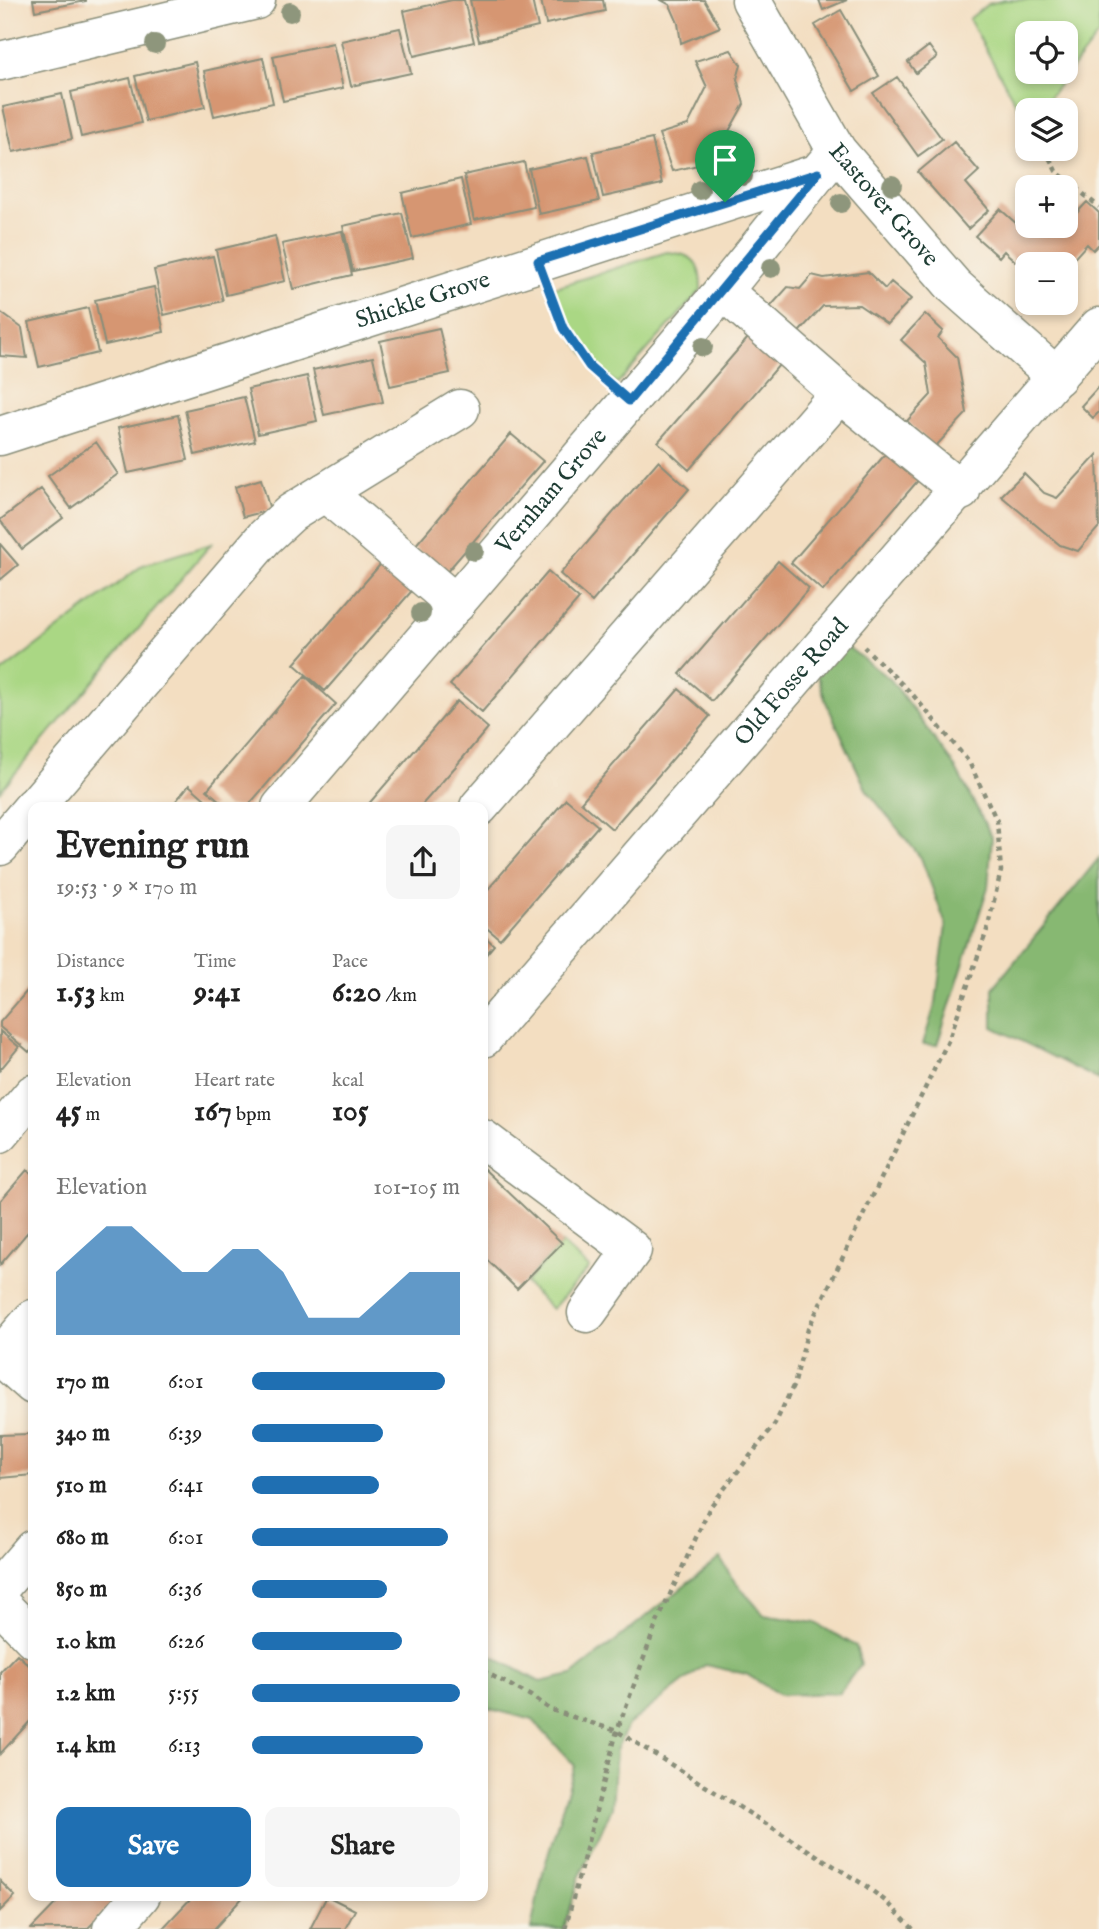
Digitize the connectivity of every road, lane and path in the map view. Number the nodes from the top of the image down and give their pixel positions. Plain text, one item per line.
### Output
1 (257, 0) edge
2 (751, 0) edge
3 (174, 10) edge
4 (0, 61) edge
5 (1051, 161) edge
6 (828, 162) junction
7 (1099, 207) edge
8 (538, 261) junction
9 (723, 291) junction
10 (1099, 327) edge
11 (1057, 377) junction
12 (839, 393) junction
13 (629, 401) junction
14 (460, 409) dead end
15 (0, 436) edge
16 (961, 491) junction
17 (325, 492) junction
18 (456, 604) junction
19 (841, 624) junction
20 (38, 802) edge
21 (285, 802) edge
22 (483, 802) edge
23 (28, 814) edge
24 (0, 846) edge
25 (488, 1032) edge
26 (28, 1100) edge
27 (0, 1133) edge
28 (488, 1143) edge
29 (587, 1313) dead end
30 (28, 1325) edge
31 (0, 1357) edge
32 (28, 1381) edge
33 (0, 1604) edge
34 (28, 1633) edge
35 (488, 1674) edge
36 (617, 1731) junction
37 (136, 1901) edge
38 (112, 1929) edge
39 (565, 1929) edge
40 (913, 1929) edge

1 - 3 street
2 - 6 street, Eastover Grove
3 - 4 street
5 - 7 path
6 - 8 street, Shickle Grove
6 - 9 street, Vernham Grove
6 - 11 street, Eastover Grove
8 - 13 path
8 - 15 street, Shickle Grove
9 - 12 street
9 - 13 street, Vernham Grove
10 - 11 street, Old Fosse Road
11 - 16 street, Old Fosse Road
12 - 16 street
12 - 22 street
13 - 18 street, Vernham Grove
14 - 17 street
16 - 19 street, Old Fosse Road
17 - 18 street
17 - 20 street
18 - 21 street, Vernham Grove
19 - 25 street, Old Fosse Road
19 - 36 path
23 - 24 street
26 - 27 street
28 - 29 street
30 - 31 street
31 - 32 street
33 - 34 street
35 - 36 path
36 - 39 path
36 - 40 path
37 - 38 street

